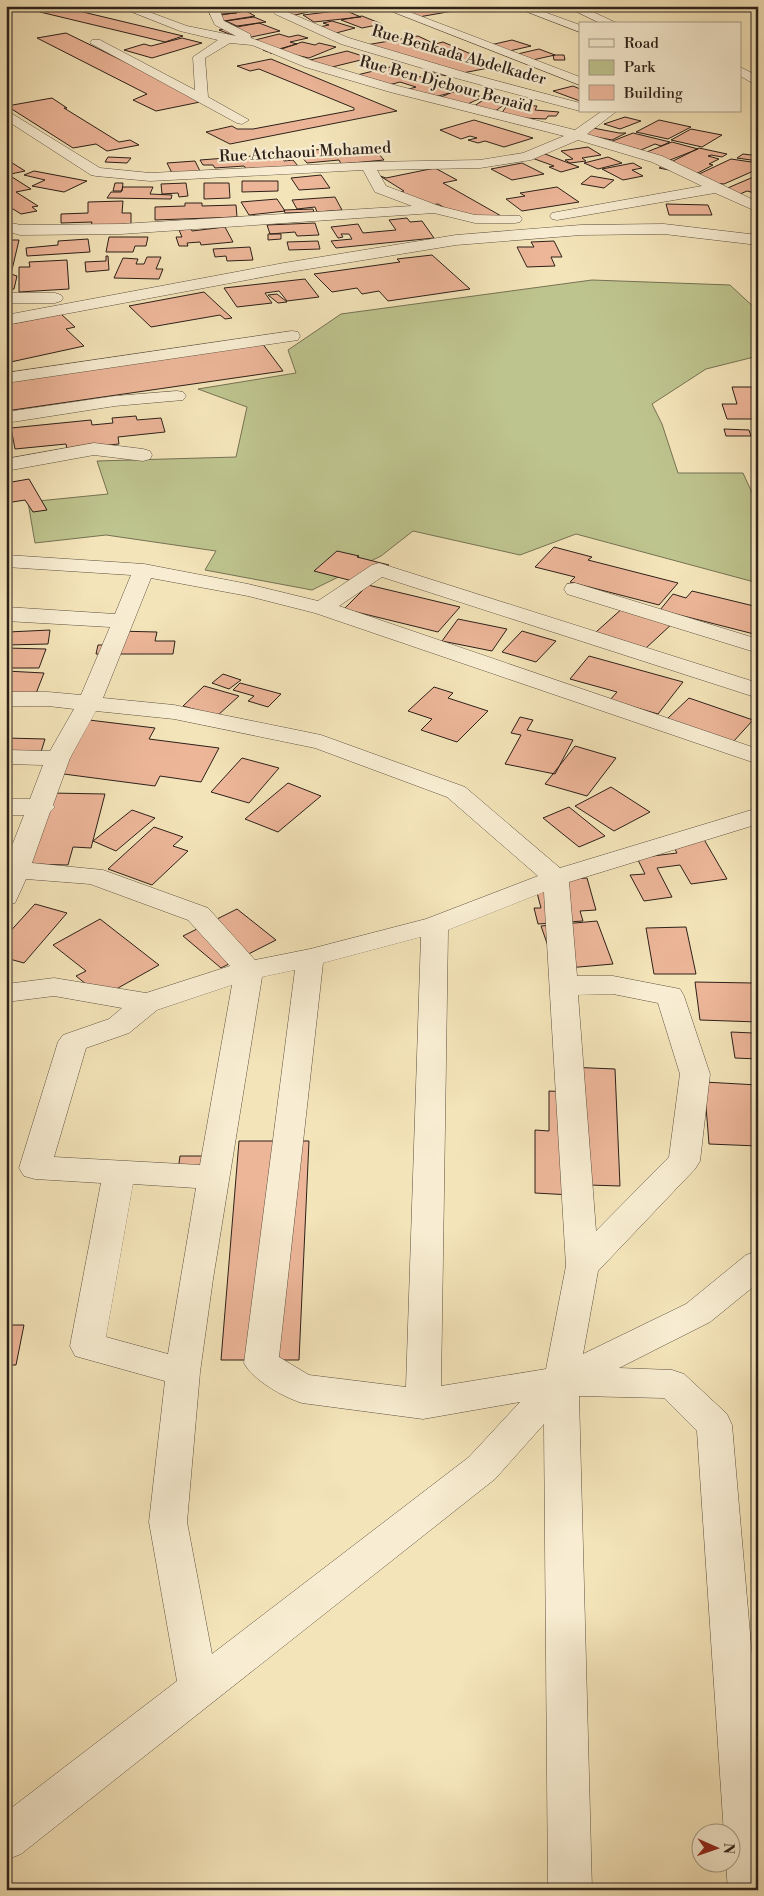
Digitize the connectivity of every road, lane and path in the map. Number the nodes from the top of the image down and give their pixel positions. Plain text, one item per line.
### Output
1 (122, 6) edge
2 (212, 6) edge
3 (281, 6) edge
4 (382, 6) edge
5 (517, 6) edge
6 (570, 6) edge
7 (608, 22) edge
8 (579, 30) edge
9 (228, 39) junction
10 (254, 42) junction
11 (96, 43) dead end
12 (742, 72) edge
13 (579, 81) edge
14 (758, 82) edge
15 (202, 99) junction
16 (579, 108) edge
17 (604, 112) edge
18 (6, 114) edge
19 (242, 120) dead end
20 (577, 135) junction
21 (368, 166) junction
22 (716, 188) junction
23 (434, 209) junction
24 (755, 215) edge
25 (525, 218) dead end
26 (545, 218) dead end
27 (730, 221) dead end
28 (6, 226) edge
29 (664, 229) junction
30 (758, 240) edge
31 (144, 293) junction
32 (6, 298) edge
33 (6, 320) edge
34 (292, 336) dead end
35 (6, 378) edge
36 (177, 396) dead end
37 (6, 418) edge
38 (143, 456) dead end
39 (6, 465) edge
40 (6, 561) edge
41 (144, 570) junction
42 (574, 590) dead end
43 (322, 608) junction
44 (6, 614) edge
45 (124, 621) junction
46 (758, 646) edge
47 (758, 691) edge
48 (6, 698) edge
49 (89, 703) junction
50 (757, 756) edge
51 (6, 757) edge
52 (58, 758) junction
53 (6, 806) edge
54 (42, 807) junction
55 (758, 816) edge
56 (12, 869) edge
57 (556, 878) junction
58 (6, 897) edge
59 (435, 925) junction
60 (310, 958) junction
61 (250, 970) junction
62 (563, 986) junction
63 (6, 993) edge
64 (147, 1003) junction
65 (119, 1173) junction
66 (213, 1177) junction
67 (758, 1264) edge
68 (582, 1266) junction
69 (183, 1372) junction
70 (561, 1381) junction
71 (423, 1404) junction
72 (198, 1689) junction
73 (6, 1839) edge
74 (570, 1890) edge
75 (750, 1890) edge

1 - 9 street, Rue Ben Djebour Benaïd
2 - 10 street
3 - 16 street, Rue Benkada Abdelkader
4 - 13 street
5 - 8 street
6 - 7 street
9 - 10 street, Rue Ben Djebour Benaïd
9 - 15 street
10 - 20 street, Rue Ben Djebour Benaïd
11 - 15 street
12 - 14 street
15 - 19 street
17 - 20 street, Rue Atchaoui Mohamed
18 - 21 street, Rue Atchaoui Mohamed
20 - 21 street, Rue Atchaoui Mohamed
20 - 22 street, Rue Ben Djebour Benaïd
21 - 23 street
22 - 24 street, Rue Ben Djebour Benaïd
22 - 26 street
23 - 25 street
23 - 28 street
27 - 29 street
29 - 30 street
29 - 31 street
31 - 32 street
31 - 33 street
34 - 35 street
36 - 37 street
38 - 39 street
40 - 41 street
41 - 43 street
41 - 45 street
42 - 46 street
43 - 47 street
43 - 50 street
44 - 45 street
45 - 49 street
48 - 49 street
49 - 52 street
49 - 57 street
51 - 52 street
52 - 54 street
53 - 54 street
54 - 56 street
55 - 57 street
56 - 58 street
56 - 61 street
57 - 59 street
57 - 62 street
59 - 60 street
59 - 71 street
60 - 61 street
60 - 71 street
61 - 64 street
61 - 66 street
62 - 68 street
62 - 68 street
63 - 64 street
64 - 65 street
65 - 66 street
65 - 69 street
66 - 69 street
67 - 70 street
68 - 70 street
69 - 72 street
70 - 71 street
70 - 72 street
70 - 74 street
70 - 75 street
72 - 73 street

